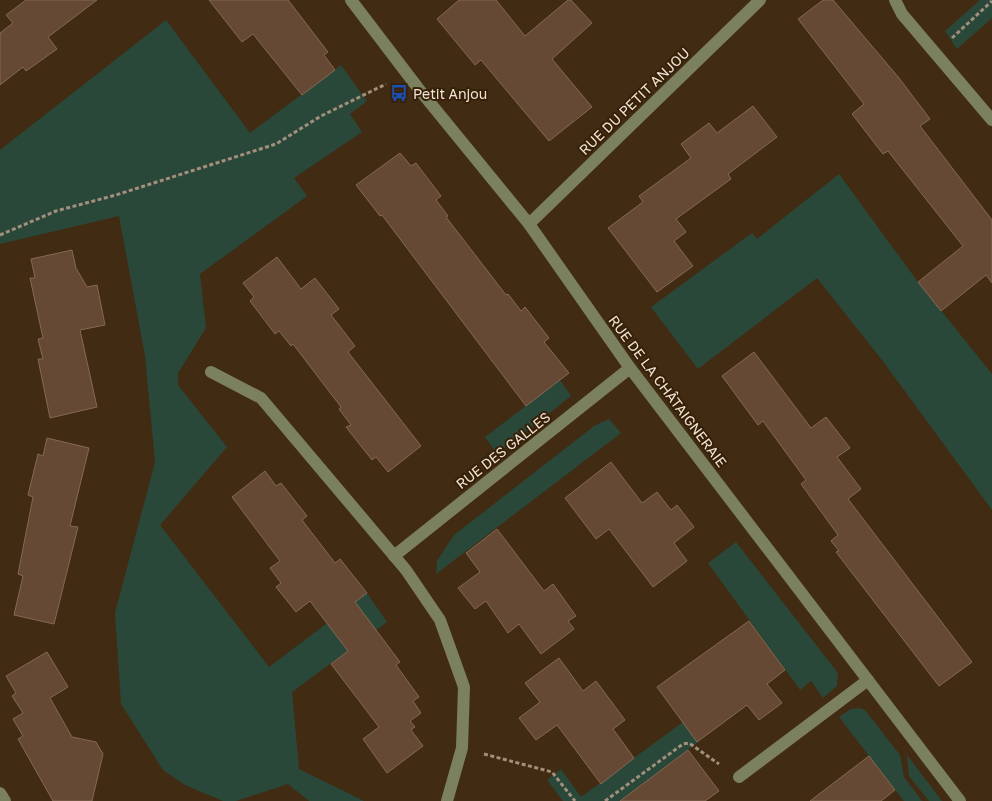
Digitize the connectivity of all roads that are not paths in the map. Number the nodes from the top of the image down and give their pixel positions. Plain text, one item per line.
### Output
1 (351, 0) edge
2 (760, 0) edge
3 (894, 0) edge
4 (992, 120) edge
5 (530, 224) junction
6 (630, 368) junction
7 (211, 372) dead end
8 (394, 556) junction
9 (868, 680) junction
10 (739, 777) road end
11 (0, 794) edge
12 (5, 801) edge
13 (447, 801) edge
14 (960, 801) edge

1 - 5 street, RUE DE LA CHÂTAIGNERAIE
2 - 5 street, RUE DU PETIT ANJOU
3 - 4 street
5 - 6 street, RUE DE LA CHÂTAIGNERAIE
6 - 8 street, RUE DES GALLES
6 - 9 street, RUE DE LA CHÂTAIGNERAIE
7 - 8 street
8 - 13 street
9 - 10 street
9 - 14 street, RUE DE LA CHÂTAIGNERAIE
11 - 12 street

